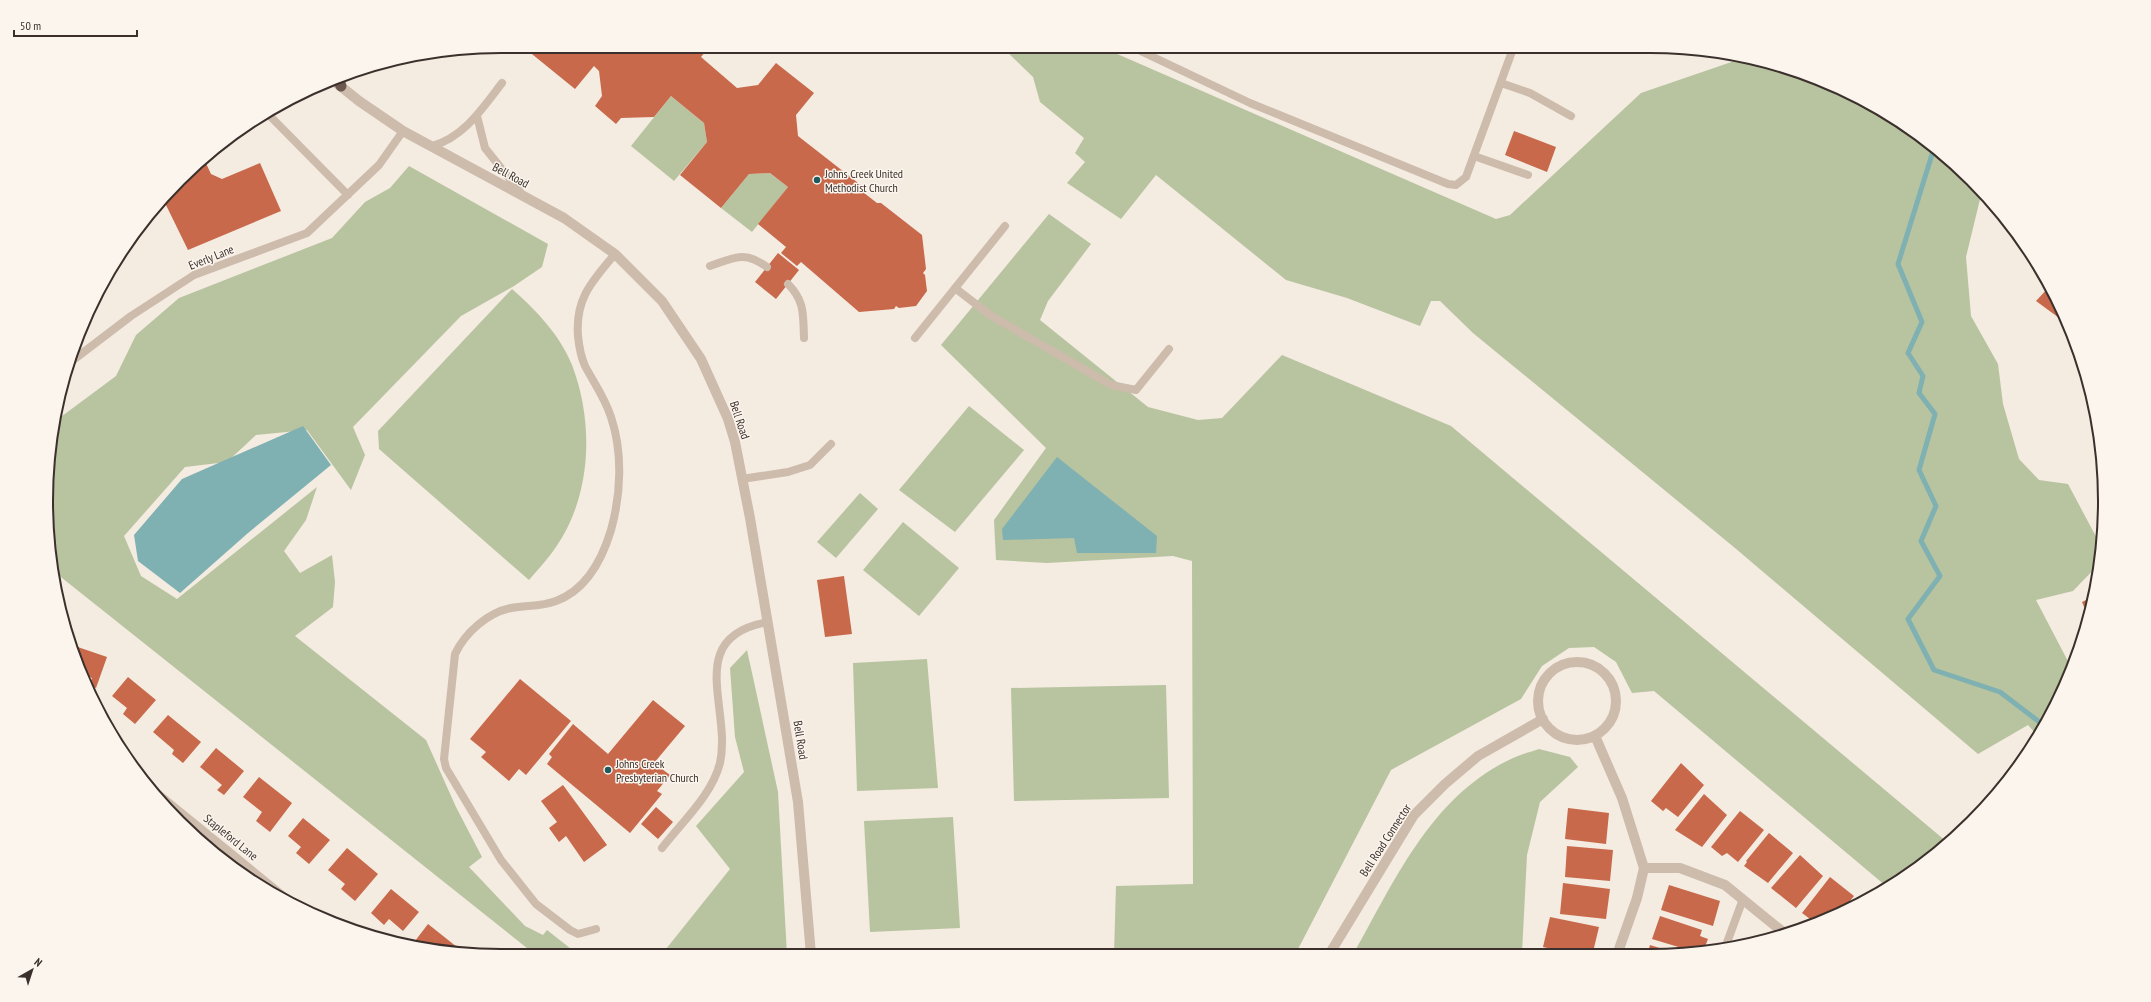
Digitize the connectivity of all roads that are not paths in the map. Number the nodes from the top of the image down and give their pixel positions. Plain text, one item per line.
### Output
1 (1145, 53) edge
2 (1512, 53) edge
3 (340, 83) edge
4 (502, 83) dead end
5 (1501, 83) junction
6 (477, 116) junction
7 (1571, 116) dead end
8 (271, 117) edge
9 (403, 131) junction
10 (432, 146) junction
11 (1474, 156) junction
12 (1528, 175) dead end
13 (348, 195) junction
14 (523, 196) junction
15 (1006, 226) dead end
16 (615, 254) junction
17 (710, 266) dead end
18 (766, 267) dead end
19 (788, 284) dead end
20 (955, 288) junction
21 (804, 338) dead end
22 (915, 338) dead end
23 (1169, 349) dead end
24 (77, 357) edge
25 (831, 444) dead end
26 (742, 479) junction
27 (768, 622) junction
28 (1543, 719) junction
29 (1595, 736) junction
30 (180, 814) edge
31 (662, 848) dead end
32 (1644, 868) junction
33 (259, 877) edge
34 (1743, 899) junction
35 (596, 929) dead end
36 (1780, 930) edge
37 (1727, 942) edge
38 (810, 949) edge
39 (1332, 949) edge
40 (1619, 949) edge

1 - 11 lane
2 - 5 lane
3 - 9 street, Bell Road
4 - 6 lane
5 - 7 lane
5 - 11 lane
6 - 10 lane
6 - 14 lane
8 - 13 lane
9 - 10 street, Bell Road
9 - 13 lane, Everly Lane
10 - 14 street, Bell Road
11 - 12 lane
13 - 24 lane, Everly Lane
14 - 16 street, Bell Road
15 - 20 lane
16 - 26 street, Bell Road
16 - 35 lane
17 - 18 lane
19 - 21 lane
20 - 22 lane
20 - 23 lane
25 - 26 lane
26 - 27 street, Bell Road
27 - 31 lane
27 - 38 street, Bell Road
28 - 29 street
28 - 29 street
28 - 39 street, Bell Road Connector
29 - 32 street
30 - 33 street, Stapleford Lane
32 - 34 street
32 - 40 street
34 - 36 street
34 - 37 lane

